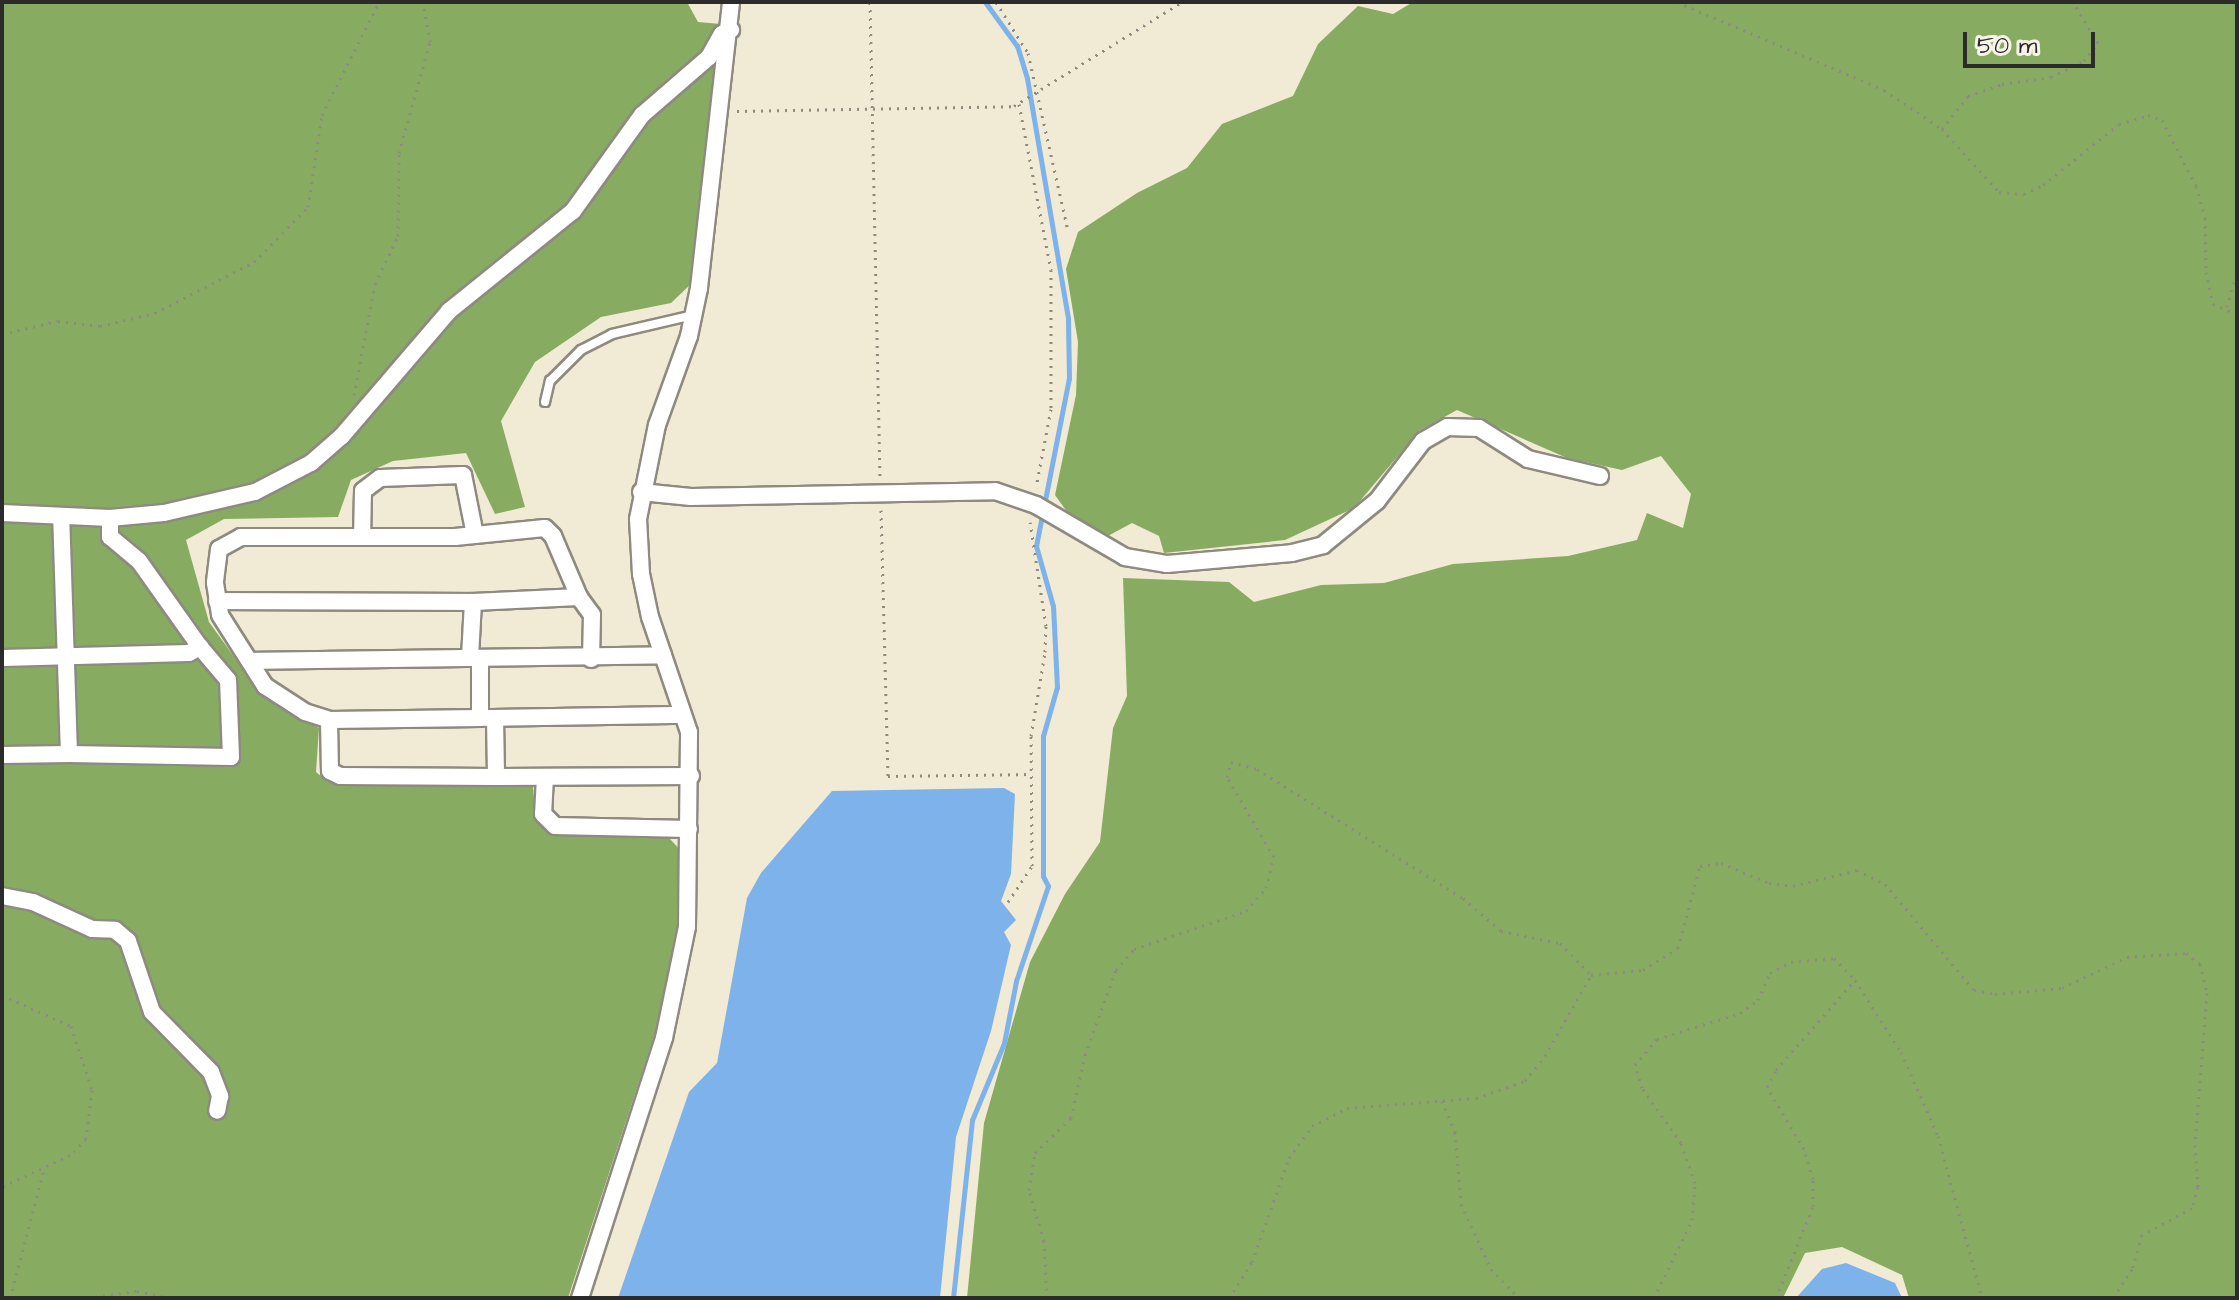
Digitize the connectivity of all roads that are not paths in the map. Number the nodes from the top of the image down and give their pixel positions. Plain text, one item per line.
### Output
1 (731, 2) edge
2 (731, 30) junction
3 (693, 315) junction
4 (545, 402) dead end
5 (1600, 476) dead end
6 (641, 492) junction
7 (2, 513) edge
8 (61, 516) junction
9 (110, 518) junction
10 (475, 535) junction
11 (362, 537) junction
12 (579, 597) junction
13 (217, 601) junction
14 (473, 602) junction
15 (200, 647) junction
16 (663, 655) junction
17 (2, 658) edge
18 (65, 658) junction
19 (475, 658) junction
20 (591, 659) junction
21 (251, 661) junction
22 (682, 715) junction
23 (487, 718) junction
24 (329, 720) junction
25 (69, 754) junction
26 (2, 755) edge
27 (691, 776) junction
28 (496, 777) junction
29 (545, 777) junction
30 (689, 829) junction
31 (2, 896) edge
32 (217, 1111) dead end
33 (580, 1298) edge

1 - 2 street
2 - 3 street
2 - 9 street
3 - 4 lane
3 - 6 street
5 - 6 street
6 - 16 street
7 - 8 street
8 - 9 street
8 - 18 street
9 - 15 street
10 - 11 street
10 - 11 street
10 - 12 street
11 - 13 street
12 - 14 street
12 - 20 street
13 - 14 street
13 - 21 street
14 - 19 street
15 - 18 street
15 - 25 street
16 - 20 street
16 - 22 street
17 - 18 street
18 - 25 street
19 - 20 street
19 - 21 street
19 - 23 street
21 - 24 street
22 - 23 street
22 - 27 street
23 - 24 street
23 - 28 street
24 - 28 street
25 - 26 street
27 - 29 street
27 - 30 street
28 - 29 street
29 - 30 street
30 - 33 street
31 - 32 street

